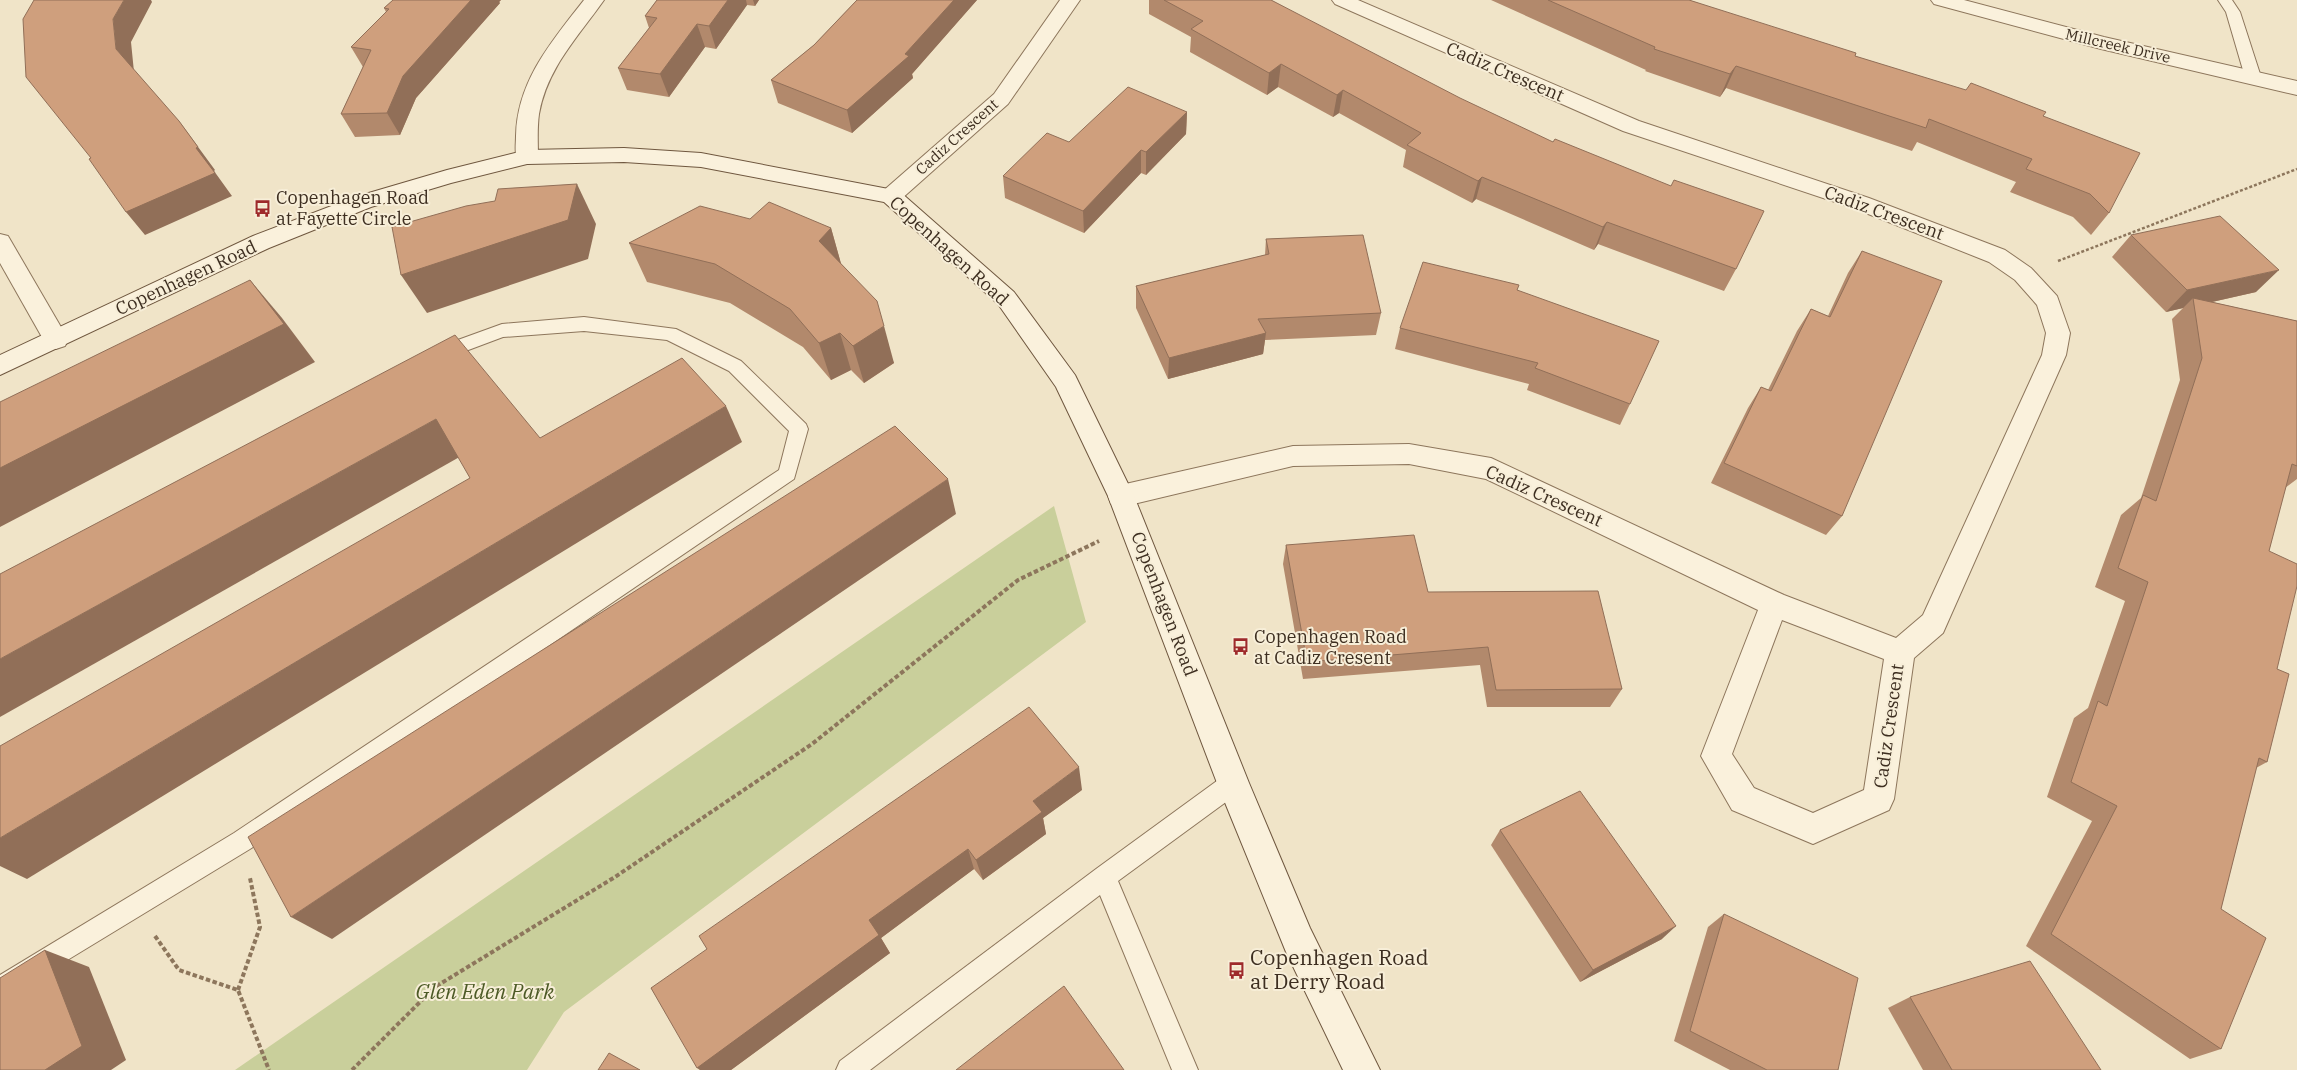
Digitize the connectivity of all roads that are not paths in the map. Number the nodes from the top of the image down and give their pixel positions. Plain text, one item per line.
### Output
1 (594, 0) edge
2 (1070, 0) edge
3 (1342, 0) edge
4 (1941, 0) edge
5 (2225, 0) edge
6 (2253, 77) junction
7 (2297, 88) edge
8 (526, 157) junction
9 (892, 196) junction
10 (0, 242) edge
11 (56, 340) junction
12 (422, 360) edge
13 (0, 366) edge
14 (1121, 496) junction
15 (1774, 604) junction
16 (1900, 652) junction
17 (1233, 783) junction
18 (1104, 877) junction
19 (0, 990) edge
20 (849, 1070) edge
21 (1185, 1070) edge
22 (1362, 1070) edge

1 - 8 street
2 - 9 street, Cadiz Crescent
3 - 16 street, Cadiz Crescent
4 - 6 street, Millcreek Drive
5 - 6 lane
6 - 7 street, Millcreek Drive
8 - 9 street, Copenhagen Road
8 - 11 street, Copenhagen Road
9 - 14 street, Copenhagen Road
10 - 11 street
11 - 13 street, Copenhagen Road
12 - 19 lane
14 - 15 street, Cadiz Crescent
14 - 17 street, Copenhagen Road
15 - 16 street, Cadiz Crescent
15 - 16 street, Cadiz Crescent
17 - 18 lane
17 - 22 street, Copenhagen Road
18 - 20 lane
18 - 21 lane

